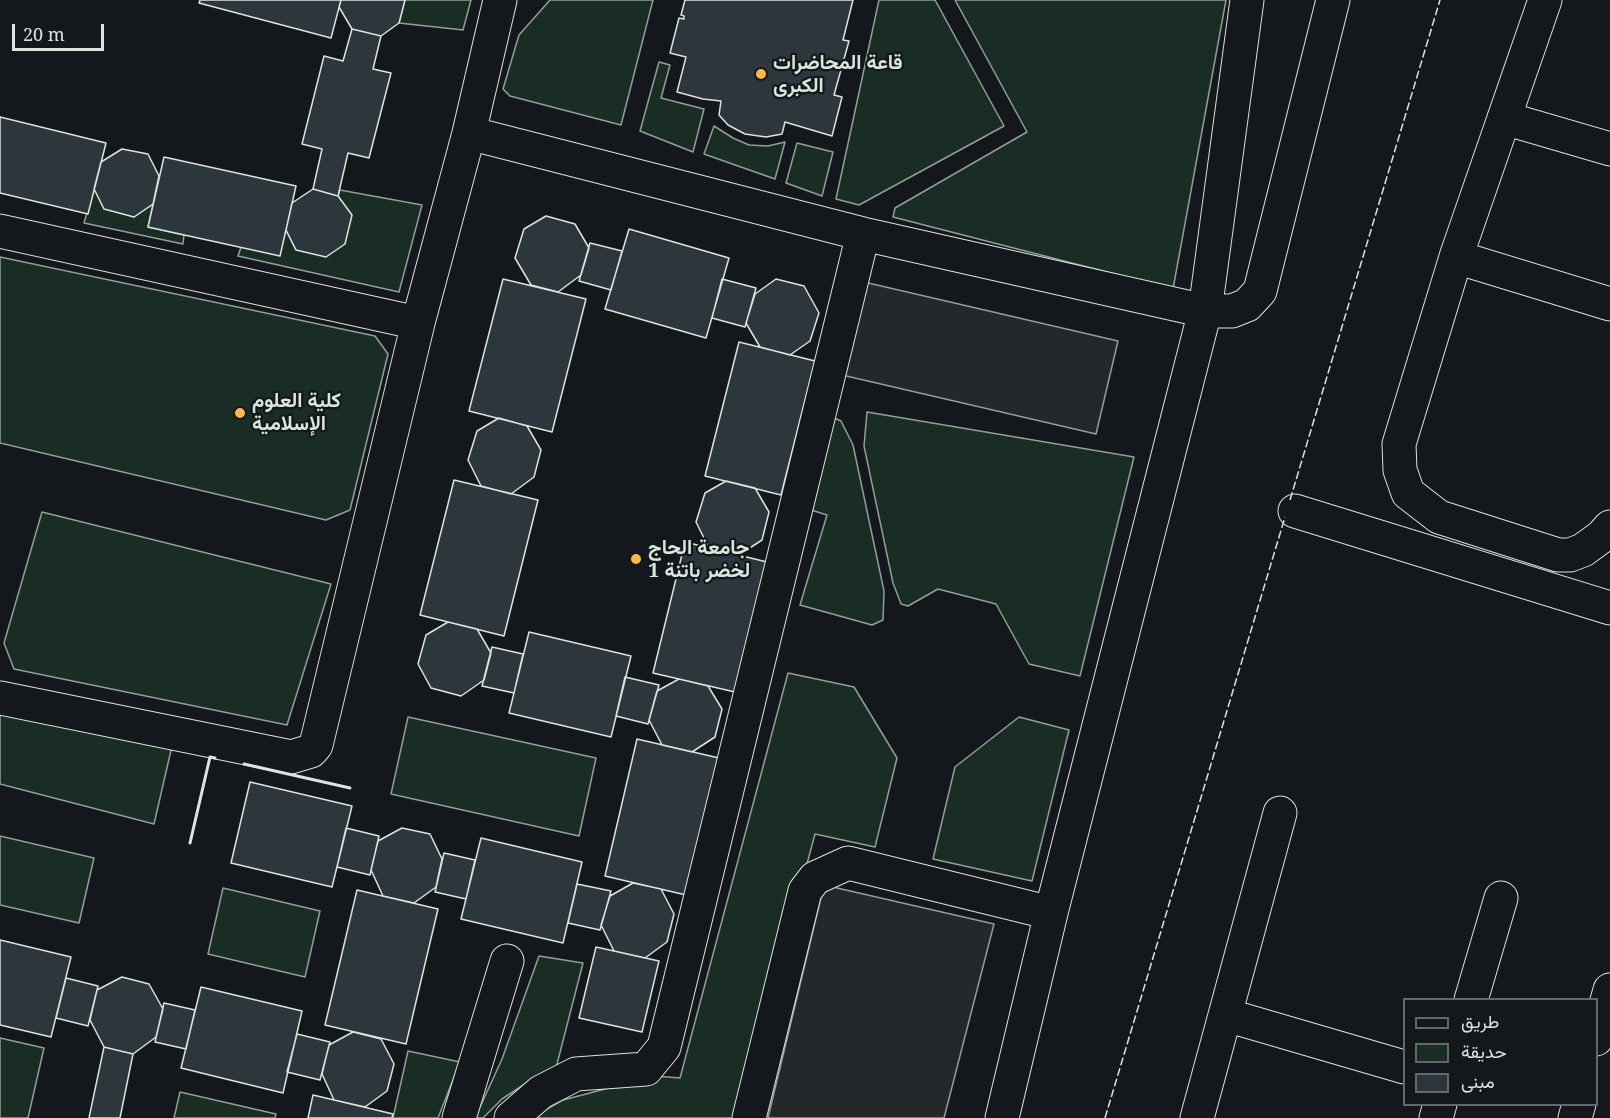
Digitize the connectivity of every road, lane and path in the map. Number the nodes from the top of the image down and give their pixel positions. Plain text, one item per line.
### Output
1 (500, 0) edge
2 (1248, 0) edge
3 (1333, 0) edge
4 (1545, 0) edge
5 (1504, 117) junction
6 (469, 133) junction
7 (1610, 149) edge
8 (0, 231) edge
9 (863, 234) junction
10 (1456, 257) junction
11 (1610, 304) edge
12 (1205, 310) junction
13 (418, 323) junction
14 (1295, 511) dead end
15 (1610, 527) edge
16 (1610, 608) edge
17 (0, 698) edge
18 (1280, 813) dead end
19 (1501, 898) dead end
20 (1051, 913) junction
21 (507, 961) dead end
22 (1610, 990) edge
23 (1471, 998) edge
24 (1226, 1015) junction
25 (1598, 1032) edge
26 (1403, 1067) edge
27 (459, 1118) edge
28 (511, 1118) edge
29 (749, 1118) edge
30 (1002, 1118) edge
31 (1197, 1118) edge

1 - 6 street
2 - 12 street
3 - 12 street
4 - 5 street
5 - 7 street
5 - 10 street
6 - 9 street
6 - 13 street
8 - 13 street
9 - 12 street
9 - 28 street
10 - 11 street
10 - 15 street
12 - 20 street
13 - 17 street
14 - 16 street
18 - 24 street
19 - 23 street
20 - 29 street
20 - 30 street
21 - 27 street
22 - 25 street
24 - 26 street
24 - 31 street

